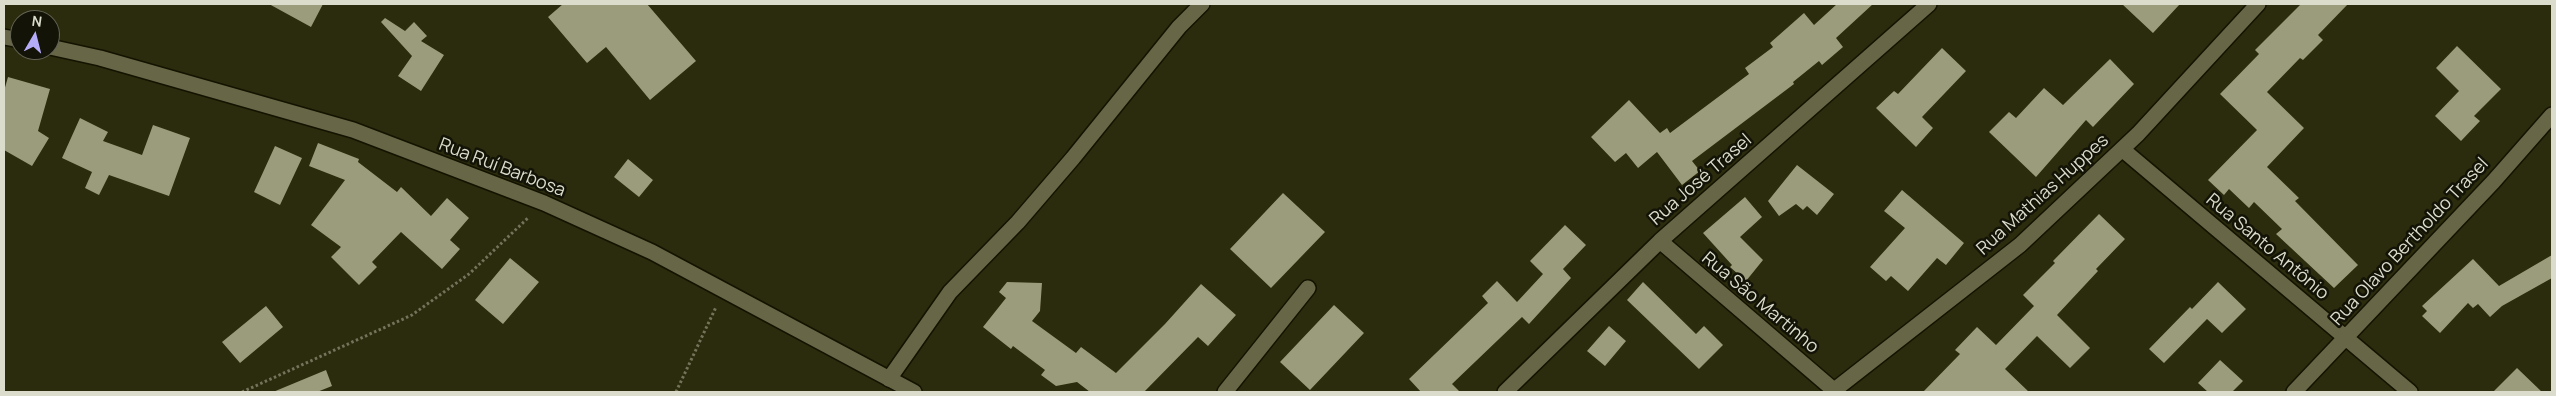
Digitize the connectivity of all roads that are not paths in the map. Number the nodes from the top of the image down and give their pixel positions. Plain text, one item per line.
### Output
1 (1202, 4) edge
2 (1929, 4) edge
3 (2258, 4) edge
4 (60, 49) edge
5 (2552, 115) edge
6 (2122, 149) junction
7 (1660, 241) junction
8 (1308, 288) dead end
9 (2346, 338) junction
10 (888, 379) junction
11 (914, 392) edge
12 (1225, 392) edge
13 (1505, 392) edge
14 (1834, 392) edge
15 (2294, 392) edge
16 (2410, 392) edge

1 - 10 street
2 - 7 street, Rua José Trasel
3 - 6 street, Rua Mathias Huppes
4 - 10 street, Rua Ruí Barbosa
5 - 9 street, Rua Olavo Bertholdo Trasel
6 - 9 street, Rua Santo Antônio
6 - 14 street, Rua Mathias Huppes
7 - 13 street, Rua José Trasel
7 - 14 street, Rua São Martinho
8 - 12 street
9 - 15 street, Rua Olavo Bertholdo Trasel
9 - 16 street, Rua Santo Antônio
10 - 11 street, Rua Ruí Barbosa

